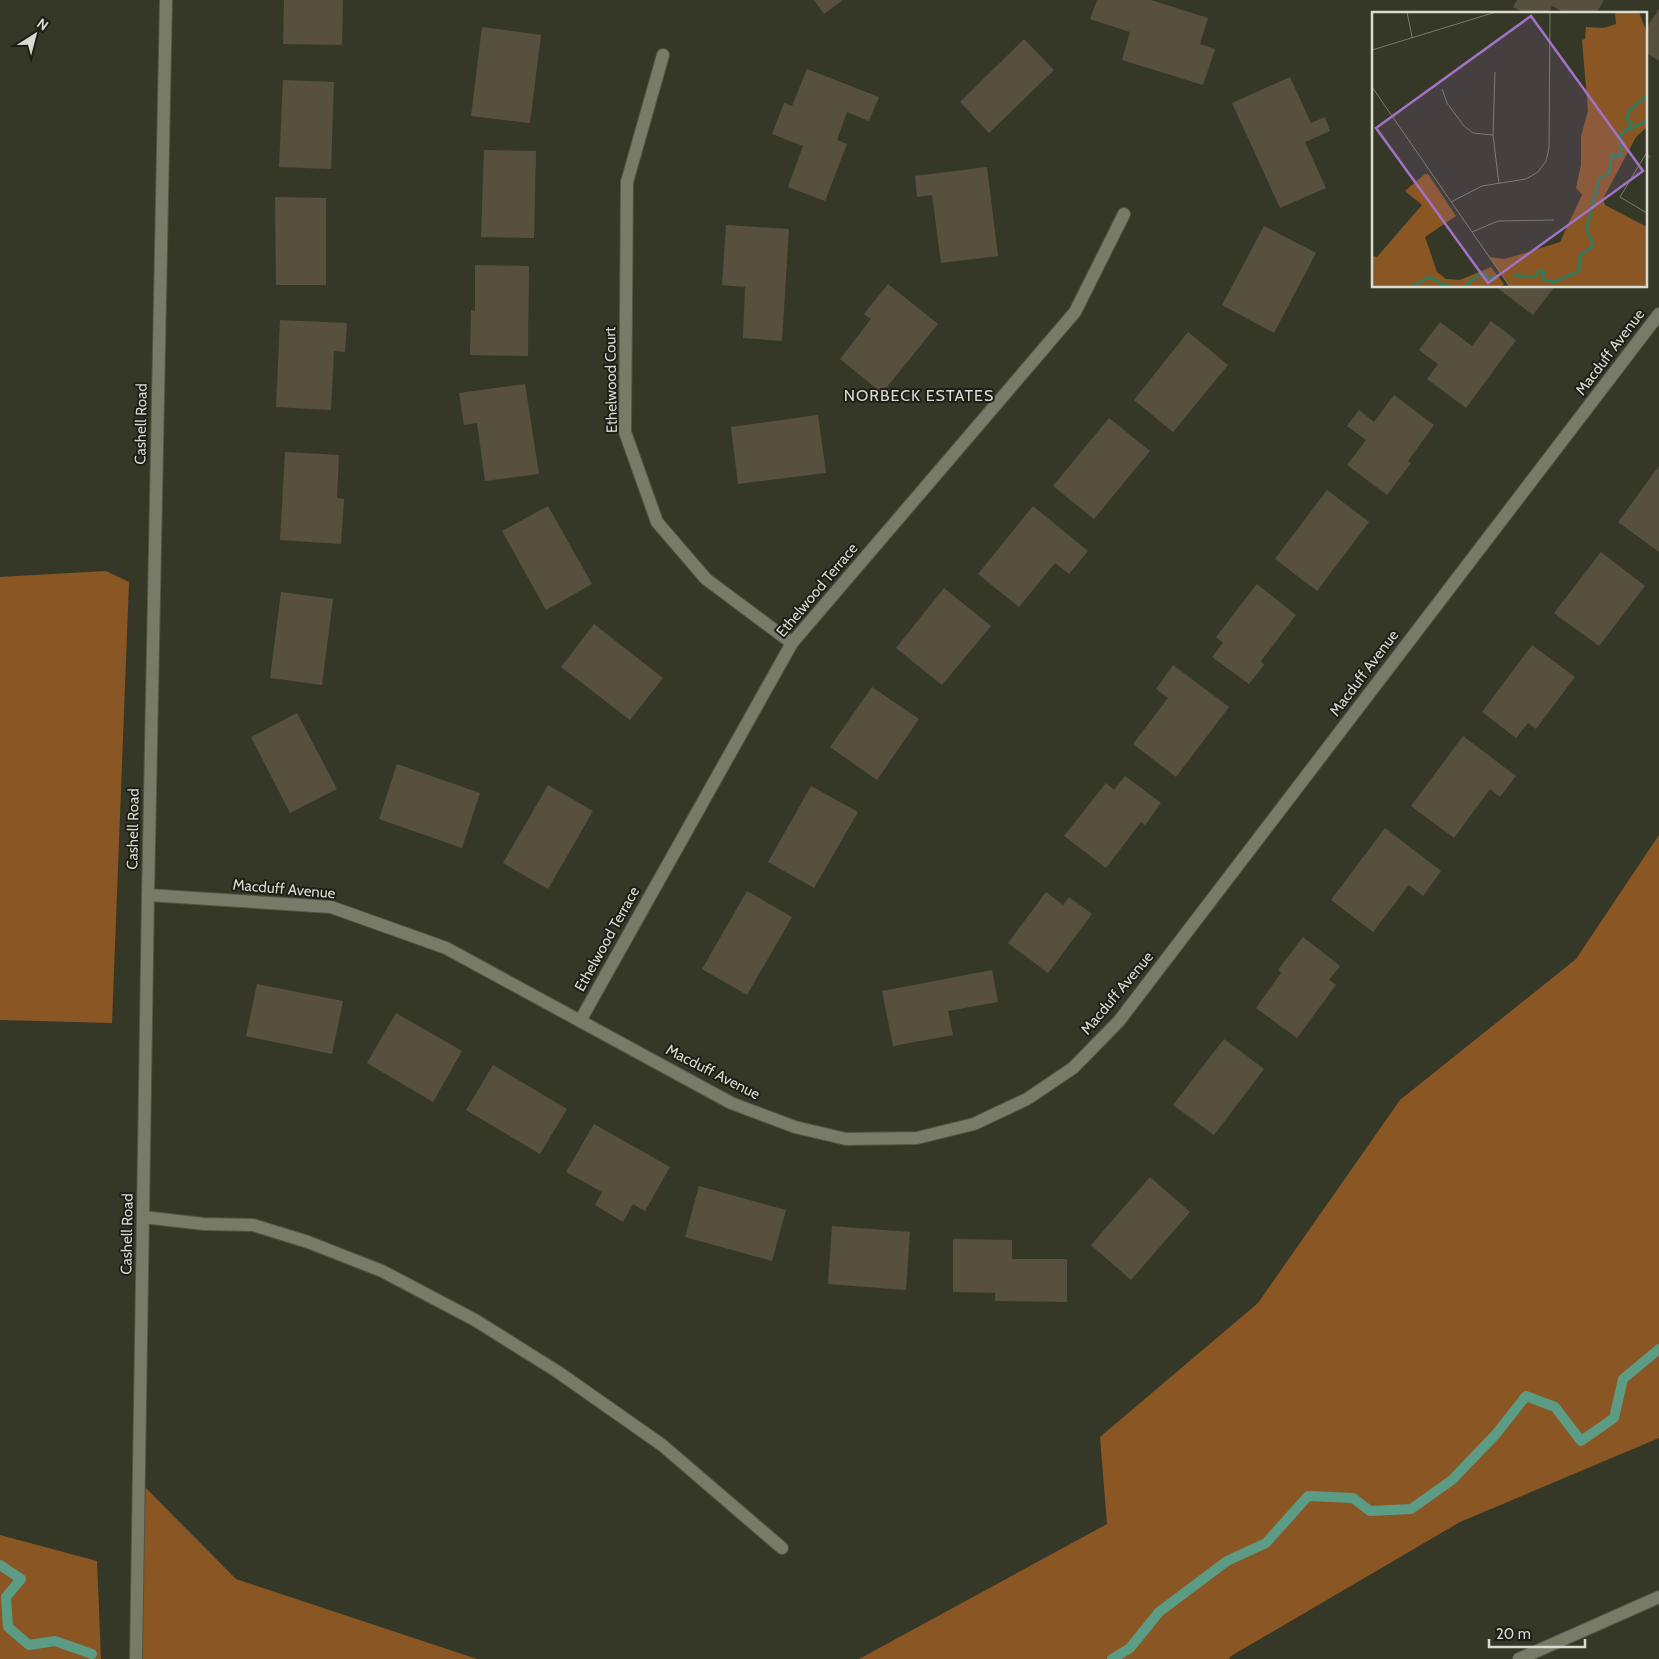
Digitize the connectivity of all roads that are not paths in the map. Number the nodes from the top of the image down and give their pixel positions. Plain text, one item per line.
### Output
1 (166, 0) edge
2 (663, 55) dead end
3 (1124, 214) dead end
4 (1659, 314) edge
5 (792, 643) junction
6 (148, 895) junction
7 (580, 1020) junction
8 (143, 1217) junction
9 (782, 1548) dead end
10 (1659, 1597) edge
11 (136, 1659) edge
12 (1519, 1659) edge

1 - 6 street, Cashell Road
2 - 5 street, Ethelwood Court
3 - 5 street, Ethelwood Terrace
4 - 7 street, Macduff Avenue
5 - 7 street, Ethelwood Terrace
6 - 7 street, Macduff Avenue
6 - 8 street, Cashell Road
8 - 9 street
8 - 11 street, Cashell Road
10 - 12 street

